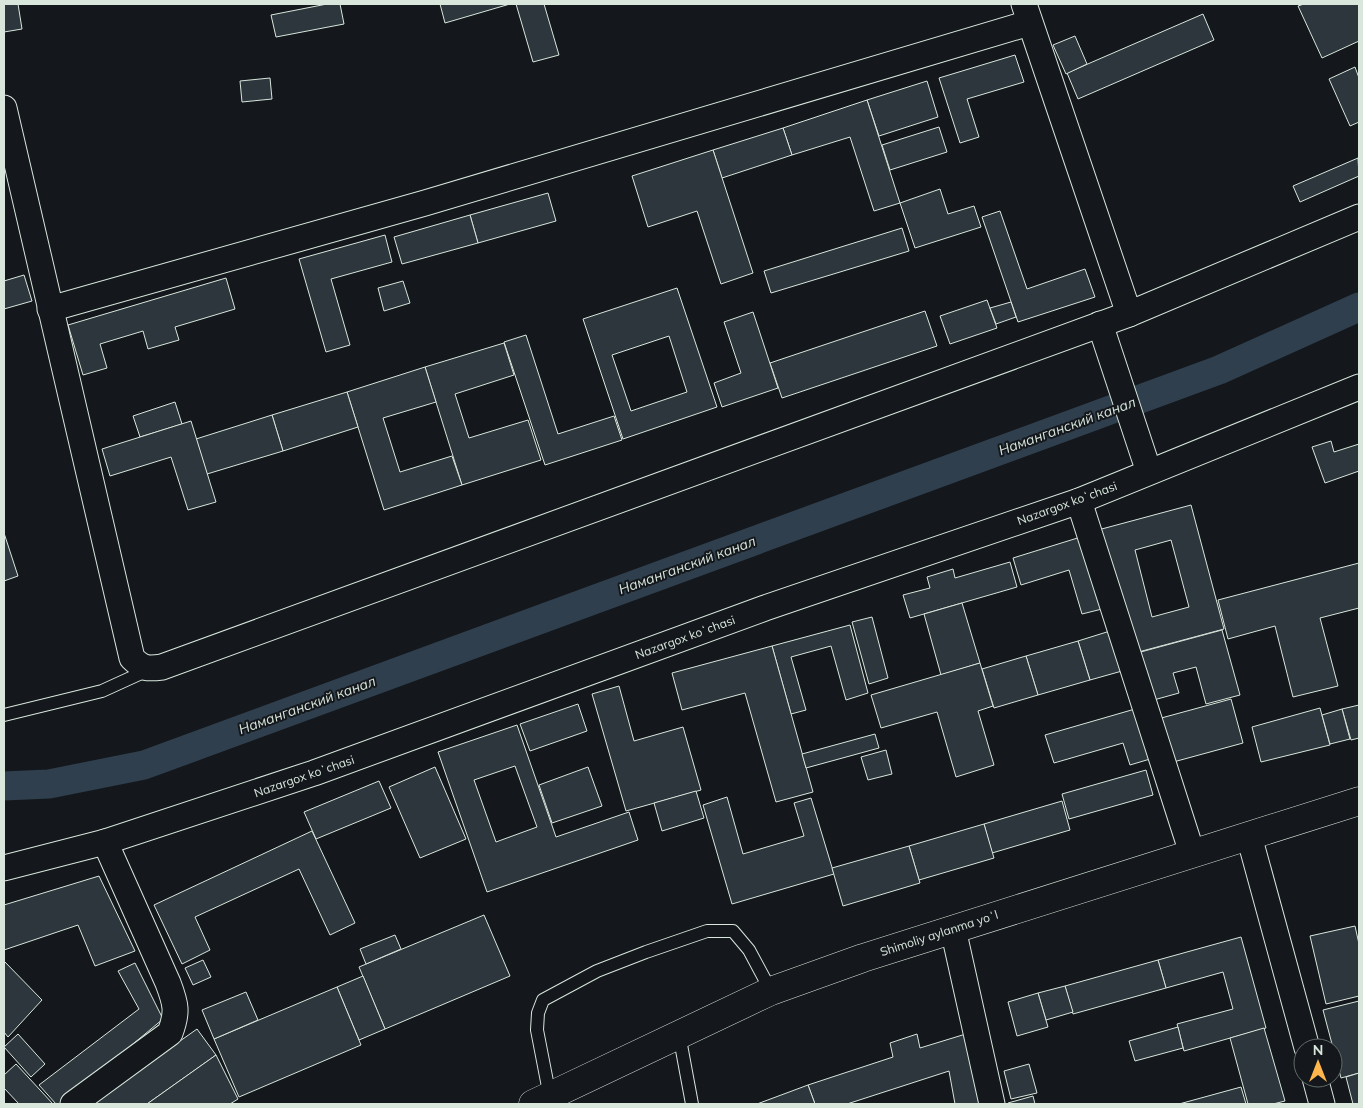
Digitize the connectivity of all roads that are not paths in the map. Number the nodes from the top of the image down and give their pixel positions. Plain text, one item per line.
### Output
1 (1027, 13) edge
2 (4, 108) edge
3 (1359, 217) edge
4 (50, 309) junction
5 (1129, 314) junction
6 (1100, 324) junction
7 (1359, 387) edge
8 (1149, 472) junction
9 (1079, 501) junction
10 (150, 668) junction
11 (4, 715) edge
12 (1359, 800) edge
13 (1249, 836) junction
14 (105, 842) junction
15 (1192, 853) junction
16 (4, 868) edge
17 (953, 929) junction
18 (771, 991) junction
19 (679, 1034) junction
20 (1304, 1038) edge
21 (1318, 1088) edge
22 (541, 1101) edge
23 (73, 1104) edge
24 (692, 1104) edge
25 (992, 1104) edge
26 (1322, 1104) edge

1 - 4 street
1 - 5 street
2 - 4 street
3 - 5 street
4 - 10 street
5 - 6 street
6 - 8 street
6 - 10 street
7 - 8 street, Nazargox koʻchasi
8 - 9 street, Nazargox koʻchasi
9 - 14 street, Nazargox koʻchasi
9 - 15 street
10 - 11 lane
12 - 13 main road, Shimoliy aylanma yoʻl
13 - 15 main road, Shimoliy aylanma yoʻl
13 - 20 street
14 - 16 street, Nazargox koʻchasi
14 - 23 street
15 - 17 main road, Shimoliy aylanma yoʻl
17 - 18 main road, Shimoliy aylanma yoʻl
17 - 25 street
18 - 19 main road, Shimoliy aylanma yoʻl
18 - 22 lane
19 - 22 main road, Shimoliy aylanma yoʻl
19 - 24 lane
21 - 26 street

